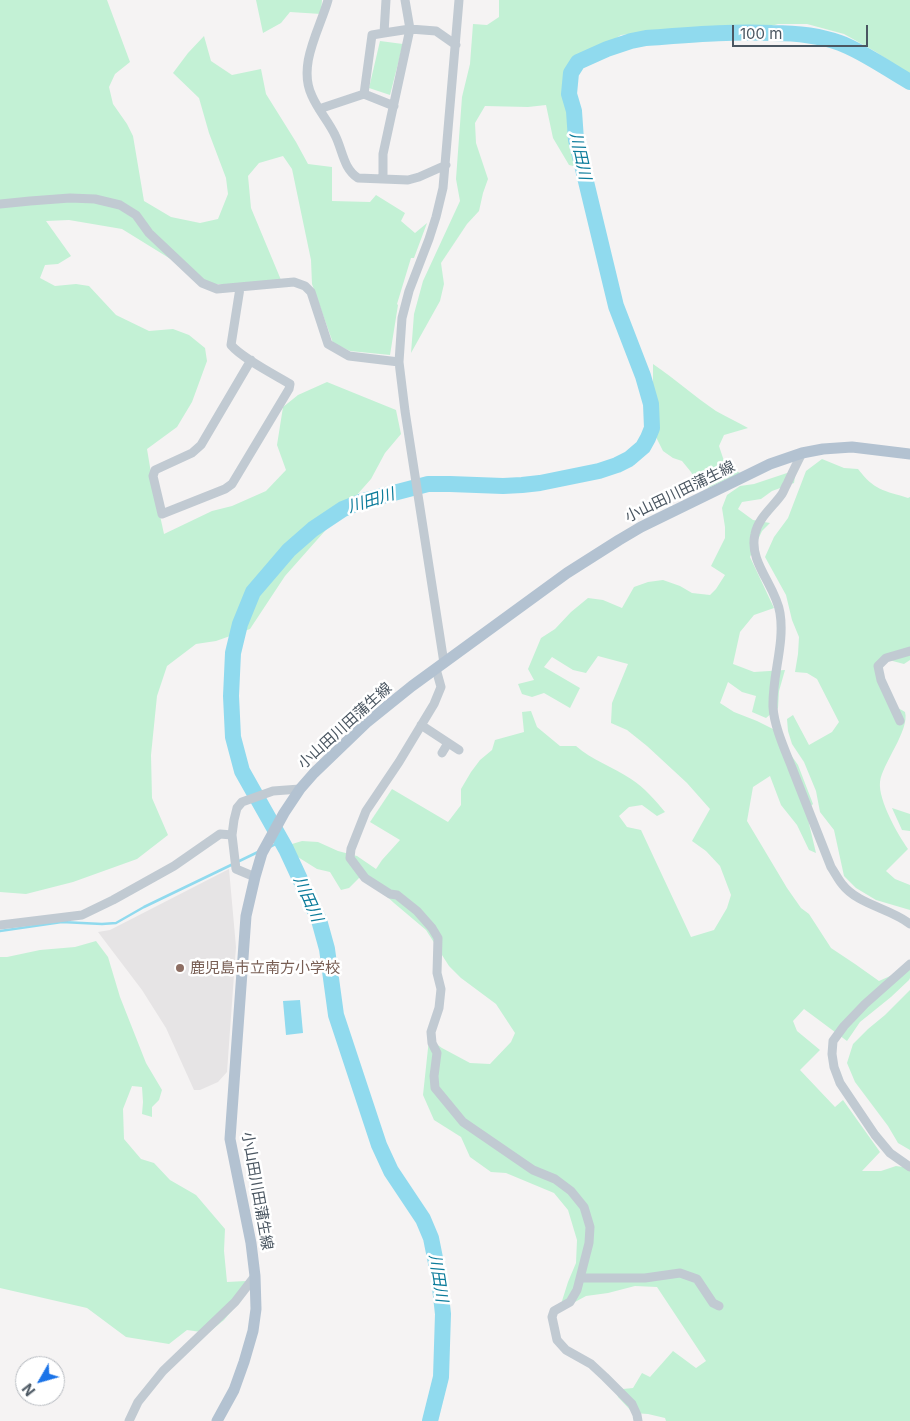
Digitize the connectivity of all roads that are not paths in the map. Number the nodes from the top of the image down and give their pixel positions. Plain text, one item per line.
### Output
1 (328, 0) edge
2 (386, 0) edge
3 (406, 0) edge
4 (459, 0) edge
5 (410, 29) junction
6 (384, 33) junction
7 (456, 45) junction
8 (364, 94) junction
9 (394, 106) junction
10 (319, 108) junction
11 (446, 165) junction
12 (383, 179) junction
13 (0, 204) edge
14 (240, 288) junction
15 (251, 360) junction
16 (399, 362) junction
17 (802, 453) junction
18 (910, 454) edge
19 (910, 651) edge
20 (440, 666) junction
21 (900, 721) dead end
22 (421, 725) junction
23 (448, 743) junction
24 (459, 750) dead end
25 (442, 753) dead end
26 (300, 789) junction
27 (232, 835) junction
28 (255, 877) junction
29 (910, 924) edge
30 (0, 925) edge
31 (910, 964) edge
32 (910, 1166) edge
33 (255, 1276) junction
34 (581, 1278) junction
35 (719, 1306) dead end
36 (129, 1421) edge
37 (217, 1421) edge
38 (638, 1421) edge

1 - 10 street
2 - 6 street
3 - 5 street
4 - 7 street
5 - 6 street
5 - 7 street
5 - 9 street
6 - 8 street
7 - 11 street
8 - 9 street
8 - 10 street
9 - 12 street
10 - 12 street
11 - 12 street
11 - 16 street
13 - 14 street
14 - 15 street
14 - 16 street
15 - 15 street
16 - 20 street
17 - 18 main road, 小山田川田蒲生線
17 - 20 main road, 小山田川田蒲生線
17 - 29 street
19 - 21 street
20 - 22 street
20 - 26 main road, 小山田川田蒲生線
22 - 23 street
22 - 34 street
23 - 24 street
23 - 25 street
26 - 27 street
26 - 28 main road, 小山田川田蒲生線
27 - 28 street
27 - 30 street
28 - 33 main road, 小山田川田蒲生線
31 - 32 street
33 - 36 street
33 - 37 main road, 小山田川田蒲生線
34 - 35 street
34 - 38 street

